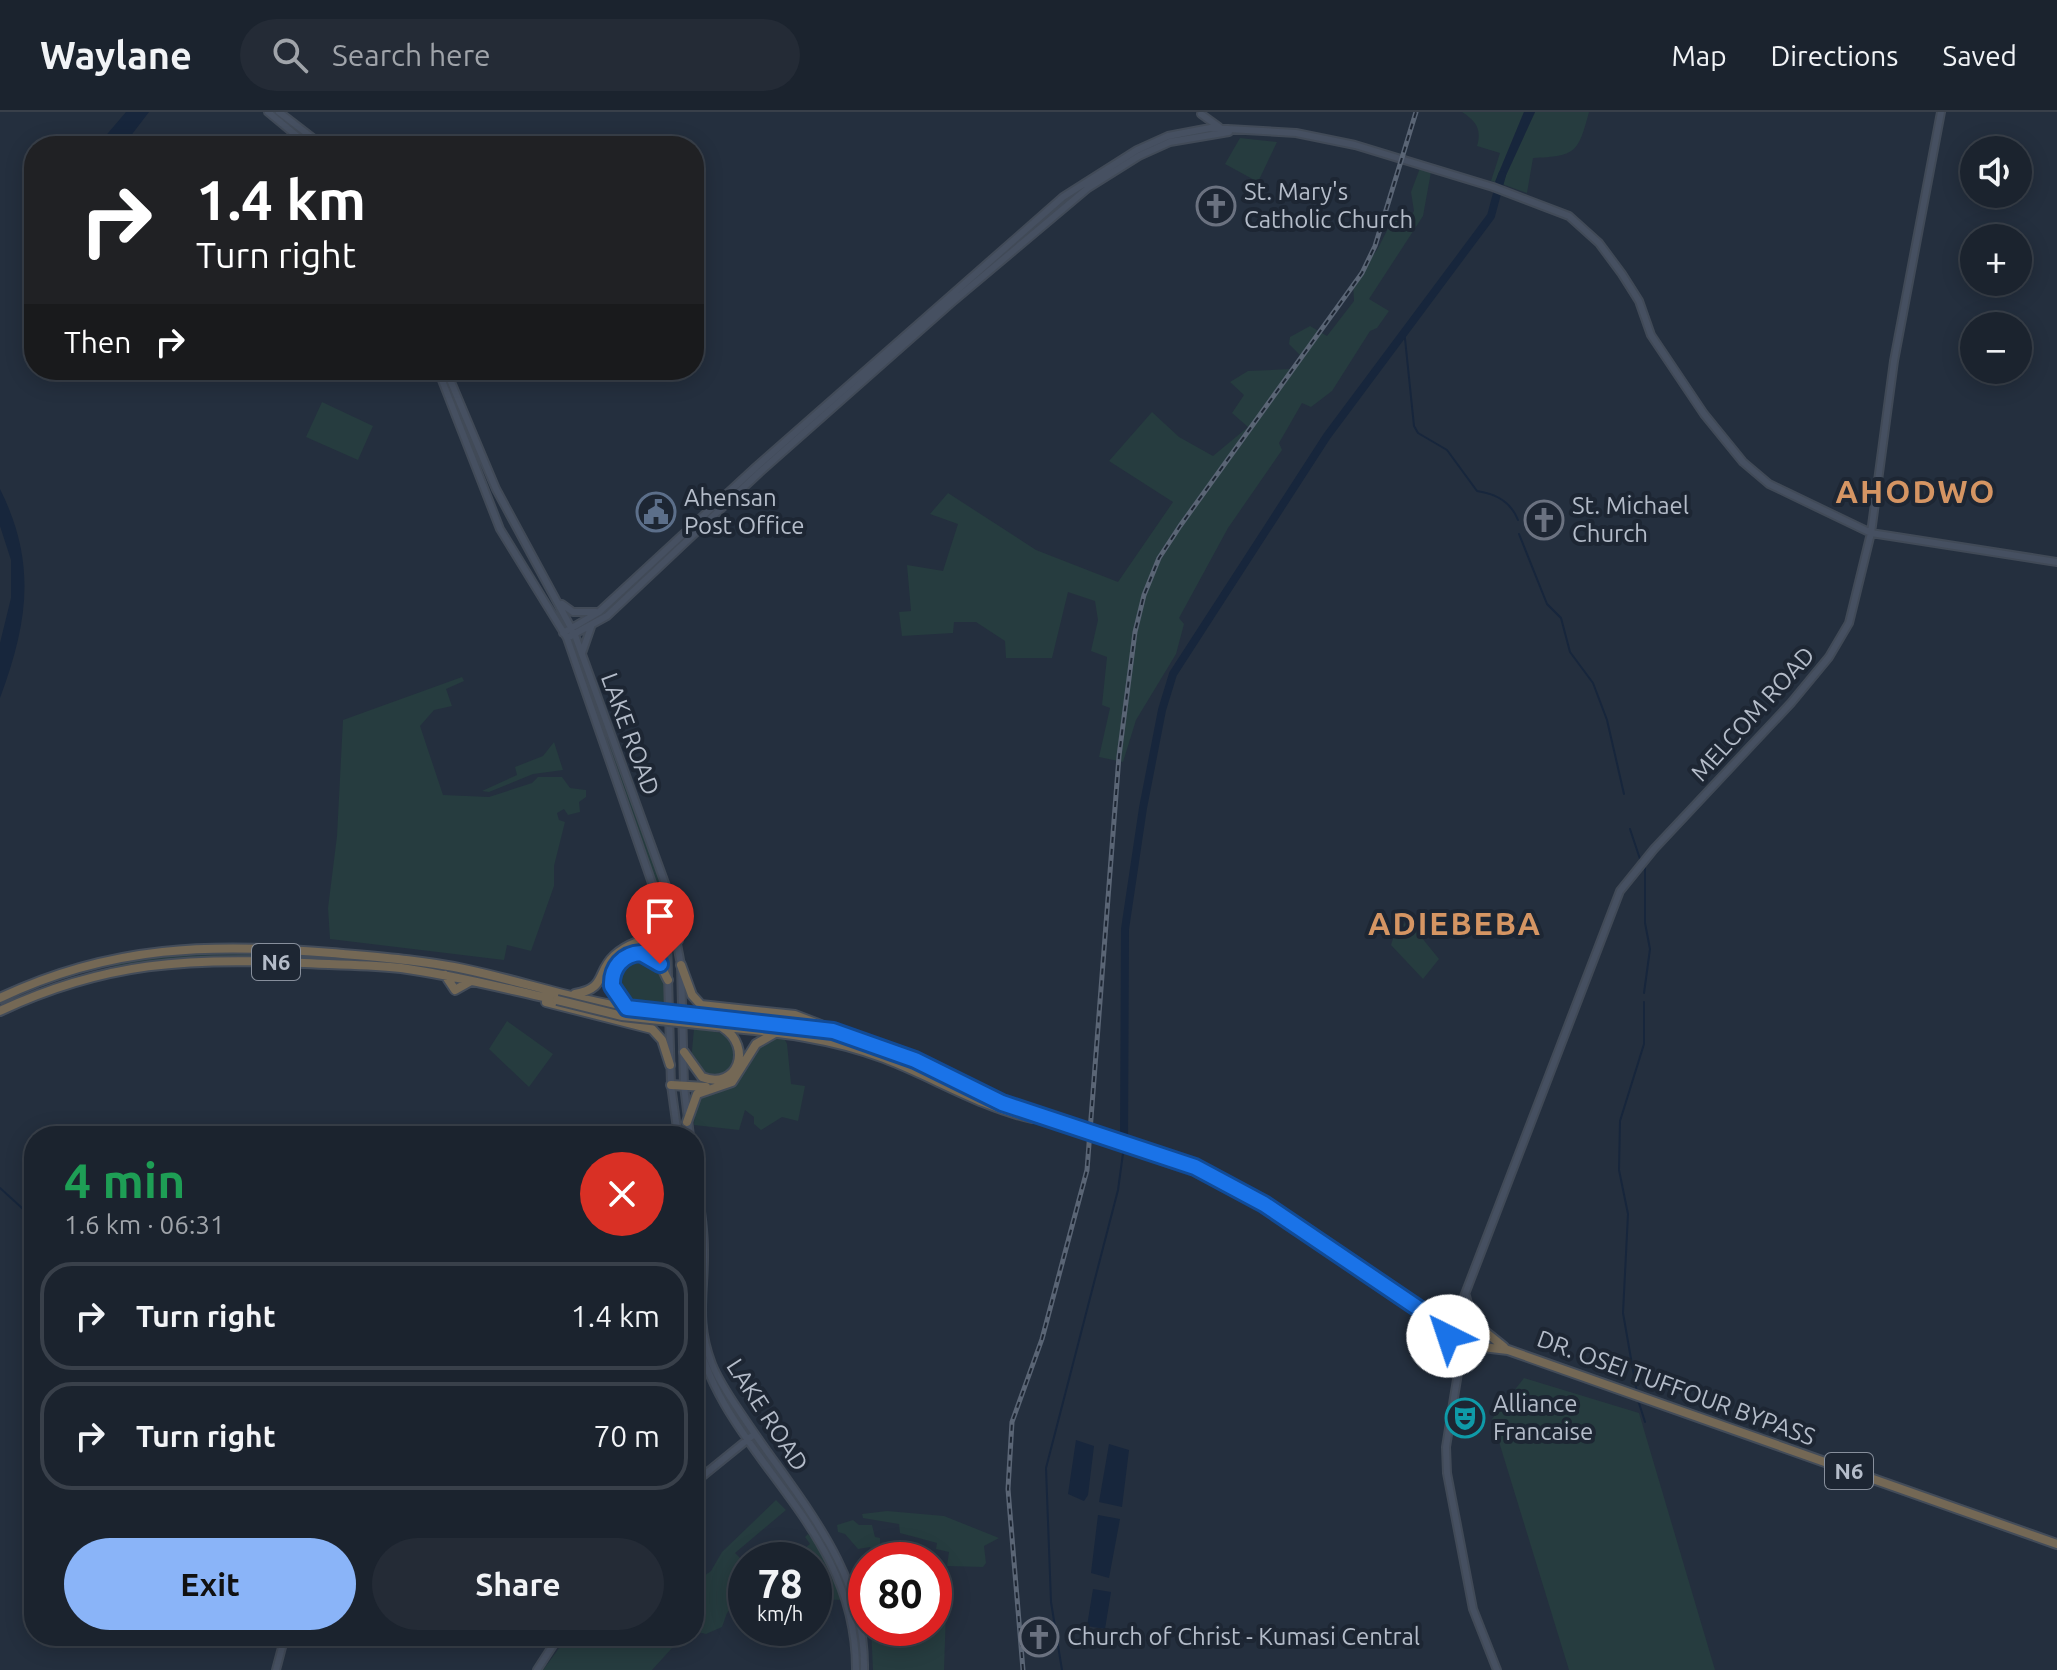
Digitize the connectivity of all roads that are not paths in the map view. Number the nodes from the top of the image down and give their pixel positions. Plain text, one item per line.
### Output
1 (268, 112) edge
2 (279, 112) edge
3 (1941, 112) edge
4 (1201, 113) edge
5 (1223, 128) junction
6 (1240, 129) junction
7 (1188, 131) junction
8 (1206, 131) junction
9 (297, 136) edge
10 (310, 136) edge
11 (442, 380) edge
12 (450, 380) edge
13 (1871, 533) junction
14 (2057, 562) edge
15 (557, 601) junction
16 (599, 612) junction
17 (591, 626) junction
18 (574, 632) junction
19 (565, 636) junction
20 (582, 653) junction
21 (657, 902) junction
22 (667, 940) junction
23 (678, 940) junction
24 (642, 943) junction
25 (681, 965) junction
26 (668, 980) junction
27 (574, 995) junction
28 (535, 996) junction
29 (0, 998) edge
30 (631, 1008) junction
31 (0, 1011) edge
32 (719, 1026) junction
33 (781, 1031) junction
34 (833, 1031) junction
35 (684, 1052) junction
36 (670, 1065) junction
37 (671, 1085) junction
38 (684, 1086) junction
39 (709, 1087) junction
40 (1002, 1106) junction
41 (687, 1122) junction
42 (677, 1126) edge
43 (688, 1126) edge
44 (704, 1234) edge
45 (704, 1262) edge
46 (1466, 1296) junction
47 (1434, 1319) junction
48 (1454, 1321) junction
49 (1476, 1324) junction
50 (704, 1334) edge
51 (1450, 1342) junction
52 (1471, 1348) junction
53 (1508, 1350) junction
54 (704, 1362) edge
55 (1459, 1367) junction
56 (752, 1436) junction
57 (704, 1475) edge
58 (2057, 1544) edge
59 (282, 1646) edge
60 (553, 1646) edge
61 (276, 1670) edge
62 (537, 1670) edge
63 (856, 1670) edge
64 (864, 1670) edge
65 (1497, 1670) edge

1 - 9 main road
2 - 10 main road
3 - 13 main road, MELCOM ROAD
4 - 5 main road
4 - 7 main road
4 - 8 main road
5 - 6 main road
5 - 8 main road
6 - 8 main road
6 - 13 main road
7 - 8 main road
7 - 16 main road
8 - 17 main road
11 - 19 main road, LAKE ROAD
12 - 15 main road, LAKE ROAD
13 - 14 main road
13 - 46 main road, MELCOM ROAD
15 - 16 main road
15 - 18 main road, LAKE ROAD
16 - 18 main road
17 - 18 main road
17 - 20 main road
18 - 19 main road
18 - 20 main road, LAKE ROAD
19 - 21 main road, LAKE ROAD
20 - 23 main road, LAKE ROAD
21 - 22 main road, LAKE ROAD
21 - 24 highway
22 - 23 highway
22 - 24 highway
22 - 26 main road, LAKE ROAD
23 - 25 main road, LAKE ROAD
24 - 27 highway
25 - 34 highway
25 - 35 main road, LAKE ROAD
26 - 30 highway
26 - 36 main road, LAKE ROAD
27 - 29 highway, N6
27 - 30 highway, N6
28 - 31 highway, N6
28 - 32 highway, N6, bridge
28 - 36 highway
30 - 34 highway, N6, bridge
32 - 33 highway, N6
32 - 35 highway
33 - 39 highway
33 - 40 highway, N6
34 - 40 highway, N6
35 - 38 main road, LAKE ROAD
36 - 37 main road, LAKE ROAD
37 - 38 highway
37 - 42 main road, LAKE ROAD
38 - 39 highway
38 - 41 main road, LAKE ROAD
39 - 41 highway
40 - 47 highway, N6
41 - 43 main road, LAKE ROAD
44 - 45 main road, LAKE ROAD
46 - 48 main road, MELCOM ROAD
46 - 49 main road
47 - 48 highway, N6
47 - 51 highway, N6
48 - 49 highway, N6
48 - 51 highway
49 - 52 highway
49 - 53 highway, DR. OSEI TUFFOUR BYPASS / N6
50 - 56 main road, LAKE ROAD
51 - 52 highway, N6
51 - 55 main road
52 - 53 highway, DR. OSEI TUFFOUR BYPASS / N6
52 - 55 main road
53 - 58 highway, DR. OSEI TUFFOUR BYPASS / N6
54 - 56 main road, LAKE ROAD
55 - 65 main road
56 - 57 main road
56 - 63 main road, LAKE ROAD
56 - 64 main road, LAKE ROAD
59 - 61 main road
60 - 62 main road

